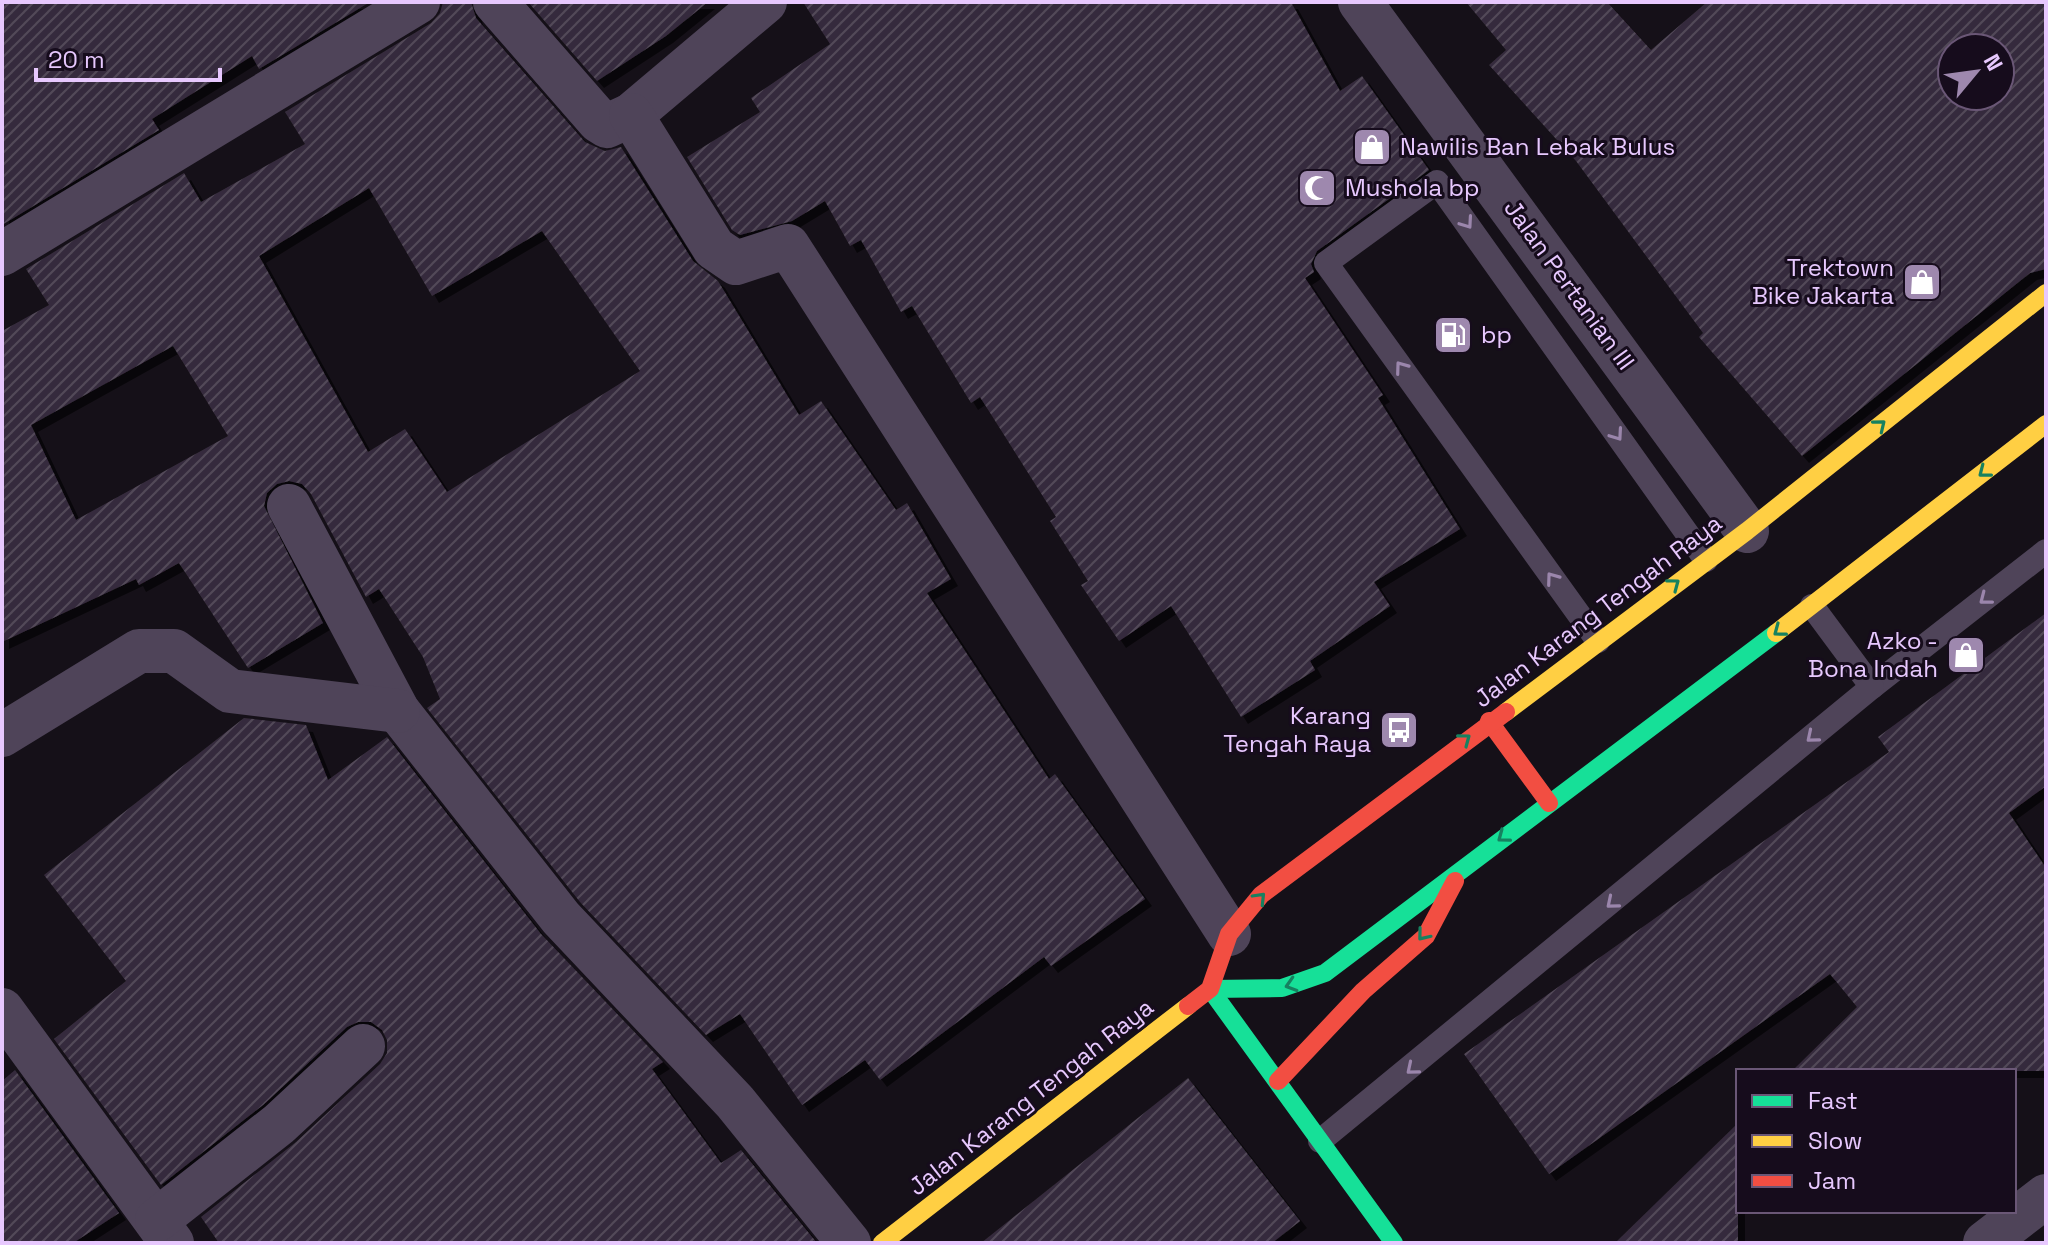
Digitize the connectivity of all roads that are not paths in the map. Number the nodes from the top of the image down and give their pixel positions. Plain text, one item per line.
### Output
1 (418, 2) edge
2 (495, 2) edge
3 (765, 2) edge
4 (1360, 2) edge
5 (631, 115) junction
6 (2, 254) edge
7 (2046, 293) edge
8 (2046, 424) edge
9 (289, 506) dead end
10 (1747, 531) junction
11 (2046, 551) edge
12 (1706, 560) junction
13 (1812, 606) junction
14 (1598, 641) junction
15 (1872, 687) junction
16 (398, 711) junction
17 (1489, 721) junction
18 (2, 735) edge
19 (1549, 803) junction
20 (1461, 868) junction
21 (1229, 934) junction
22 (1210, 989) junction
23 (2, 1010) edge
24 (363, 1046) dead end
25 (1278, 1081) junction
26 (1320, 1141) junction
27 (2046, 1196) edge
28 (164, 1231) edge
29 (849, 1243) edge
30 (882, 1243) edge
31 (1394, 1243) edge
32 (1985, 1243) edge

1 - 6 street
2 - 5 street
3 - 5 street
4 - 10 street, Jalan Pertanian III
5 - 21 street
10 -> 7 main road, Jalan Karang Tengah Raya
8 -> 13 main road
9 - 16 street
10 - 12 main road, Jalan Karang Tengah Raya
11 -> 15 lane
14 -> 12 main road, Jalan Karang Tengah Raya
14 -> 12 lane
13 - 15 lane
13 -> 19 main road
14 - 17 main road, Jalan Karang Tengah Raya
15 -> 26 lane
16 - 18 street
16 - 29 street
17 - 19 main road
21 -> 17 main road, Jalan Karang Tengah Raya
19 -> 20 main road
20 -> 22 main road
20 -> 25 main road
21 - 22 main road, Jalan Karang Tengah Raya
22 - 25 main road
22 - 30 main road, Jalan Karang Tengah Raya
23 - 28 street
24 - 28 street
25 - 26 main road
26 - 31 main road
27 - 32 street

